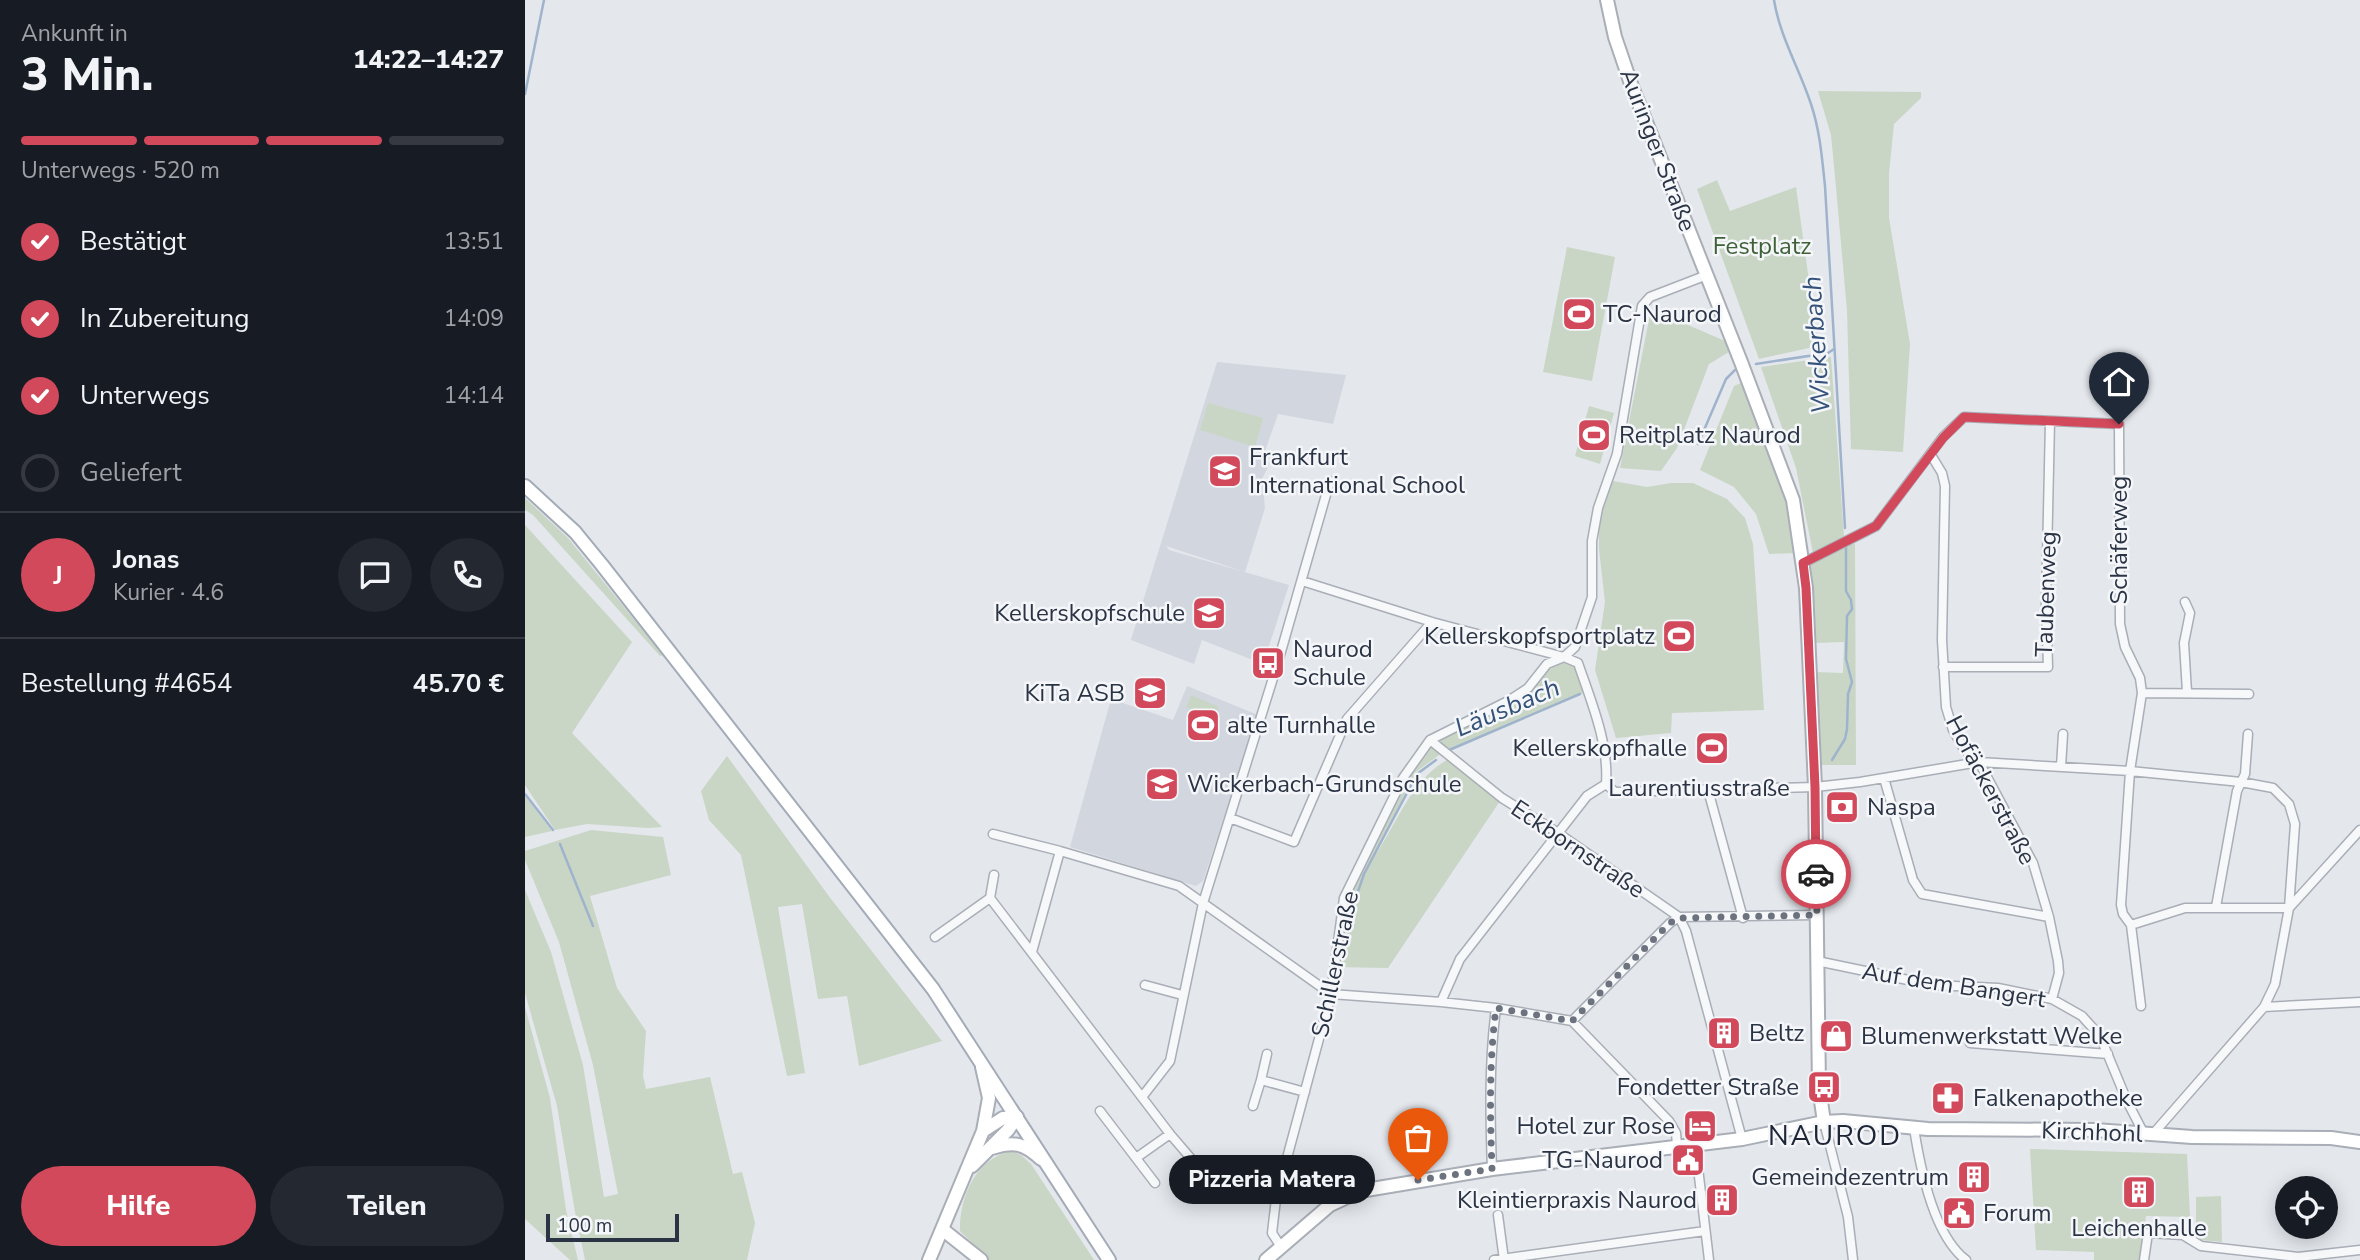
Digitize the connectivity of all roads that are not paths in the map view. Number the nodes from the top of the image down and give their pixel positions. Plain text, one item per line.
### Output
1 (1607, 0) edge
2 (1707, 275) junction
3 (2050, 421) junction
4 (1931, 455) junction
5 (1329, 481) dead end
6 (525, 486) edge
7 (1803, 563) junction
8 (1303, 581) junction
9 (2185, 603) dead end
10 (1431, 621) junction
11 (1564, 657) junction
12 (1943, 667) junction
13 (2187, 692) junction
14 (2142, 693) junction
15 (2249, 694) dead end
16 (2063, 734) dead end
17 (2248, 734) dead end
18 (1430, 740) junction
19 (1979, 762) junction
20 (2061, 767) junction
21 (2130, 771) junction
22 (1884, 778) junction
23 (2241, 782) junction
24 (1606, 784) junction
25 (1815, 787) junction
26 (1708, 790) junction
27 (1230, 818) junction
28 (2360, 830) edge
29 (1557, 833) junction
30 (993, 834) dead end
31 (1060, 850) junction
32 (994, 875) dead end
33 (990, 898) junction
34 (1203, 903) junction
35 (2216, 907) junction
36 (2289, 908) junction
37 (1817, 915) junction
38 (2049, 917) junction
39 (1679, 918) junction
40 (1743, 918) junction
41 (2131, 925) junction
42 (935, 937) dead end
43 (1033, 952) junction
44 (1818, 961) junction
45 (1145, 985) dead end
46 (1331, 994) junction
47 (1182, 995) junction
48 (2052, 999) junction
49 (1441, 1002) junction
50 (2360, 1002) edge
51 (2141, 1006) dead end
52 (2264, 1007) junction
53 (1496, 1008) junction
54 (1572, 1021) junction
55 (1970, 1043) dead end
56 (1267, 1054) dead end
57 (2108, 1054) junction
58 (978, 1057) junction
59 (1261, 1080) junction
60 (1305, 1092) junction
61 (1142, 1097) junction
62 (1253, 1106) dead end
63 (1100, 1111) dead end
64 (1017, 1117) junction
65 (1824, 1122) junction
66 (1914, 1128) junction
67 (983, 1131) junction
68 (1170, 1134) junction
69 (2148, 1134) junction
70 (1742, 1139) junction
71 (2360, 1142) edge
72 (1695, 1143) junction
73 (1677, 1146) junction
74 (988, 1149) junction
75 (1136, 1158) junction
76 (1492, 1169) junction
77 (1052, 1172) junction
78 (964, 1177) junction
79 (1155, 1183) dead end
80 (1276, 1199) junction
81 (1498, 1215) dead end
82 (942, 1229) junction
83 (1705, 1231) junction
84 (1281, 1247) junction
85 (2360, 1250) edge
86 (2298, 1258) edge
87 (929, 1260) edge
88 (981, 1260) edge
89 (1109, 1260) edge
90 (1267, 1260) edge
91 (1501, 1260) edge
92 (1709, 1260) edge
93 (1853, 1260) edge
94 (1966, 1260) edge
95 (2144, 1260) edge

1 - 2 street, Auringer Straße
2 - 7 street, Auringer Straße
2 - 11 street, Schillerstraße
3 - 4 street, Schäferweg
3 - 12 street, Taubenweg
3 - 14 street, Schäferweg
4 - 7 street, Schäferweg
4 - 12 street, Hofäckerstraße
5 - 8 street
6 - 58 street
7 - 25 street, Auringer Straße
8 - 10 street
8 - 27 street
9 - 13 street
10 - 11 street
10 - 27 street
11 - 18 street, Schillerstraße
11 - 24 street
12 - 19 street, Hofäckerstraße
13 - 14 street
13 - 15 street
14 - 21 street, Schäferweg
16 - 20 street
17 - 23 street
18 - 29 street, Eckbornstraße
18 - 46 street, Schillerstraße
19 - 20 street, Laurentiusstraße
19 - 22 street, Laurentiusstraße
19 - 38 street, Hofäckerstraße
20 - 21 street, Laurentiusstraße
21 - 23 street, Laurentiusstraße
21 - 41 street, Schäferweg
22 - 25 street, Laurentiusstraße
22 - 38 street
23 - 35 street
23 - 36 street, Laurentiusstraße
24 - 26 street, Laurentiusstraße
24 - 29 street, Laurentiusstraße
25 - 26 street, Laurentiusstraße
25 - 37 street, Auringer Straße
26 - 40 street
27 - 34 street
28 - 36 street
29 - 39 street, Eckbornstraße
29 - 49 street, Laurentiusstraße
30 - 31 street
31 - 34 street
31 - 43 street
32 - 33 street
33 - 42 street
33 - 43 street
34 - 46 street
34 - 47 street
35 - 36 street
35 - 41 street
36 - 52 street, Laurentiusstraße
37 - 40 street
37 - 44 street, Auringer Straße
38 - 48 street, Hofäckerstraße
39 - 40 street
39 - 54 street
39 - 70 street
41 - 51 street, Schäferweg
43 - 61 street
44 - 48 street, Auf dem Bangert
44 - 65 street, Auringer Straße
45 - 47 street
46 - 49 street
46 - 60 street, Schillerstraße
47 - 61 street
48 - 57 street, Auf dem Bangert
49 - 53 street
50 - 52 street
52 - 69 street, Laurentiusstraße
53 - 54 street
53 - 76 street
54 - 73 street
55 - 57 street, Auf dem Bangert
56 - 59 street
57 - 69 street, Auf dem Bangert
58 - 64 street
58 - 67 street
59 - 60 street
59 - 62 street
60 - 80 street, Schillerstraße
61 - 68 street
63 - 75 street
64 - 67 street
64 - 74 street
64 - 77 street
65 - 66 street, Kirchhohl
65 - 70 street
65 - 93 street
66 - 69 street, Kirchhohl
66 - 94 street
67 - 78 street
68 - 75 street
68 - 80 street
69 - 71 street, Kirchhohl
70 - 72 street
72 - 73 street
72 - 83 street
73 - 76 street
74 - 77 street
74 - 78 street
75 - 79 street
76 - 84 street
77 - 89 street
78 - 82 street
80 - 84 street, Schillerstraße
81 - 91 street
82 - 87 street
82 - 88 street
83 - 91 street
83 - 92 street
84 - 90 street
85 - 86 street
86 - 95 street

